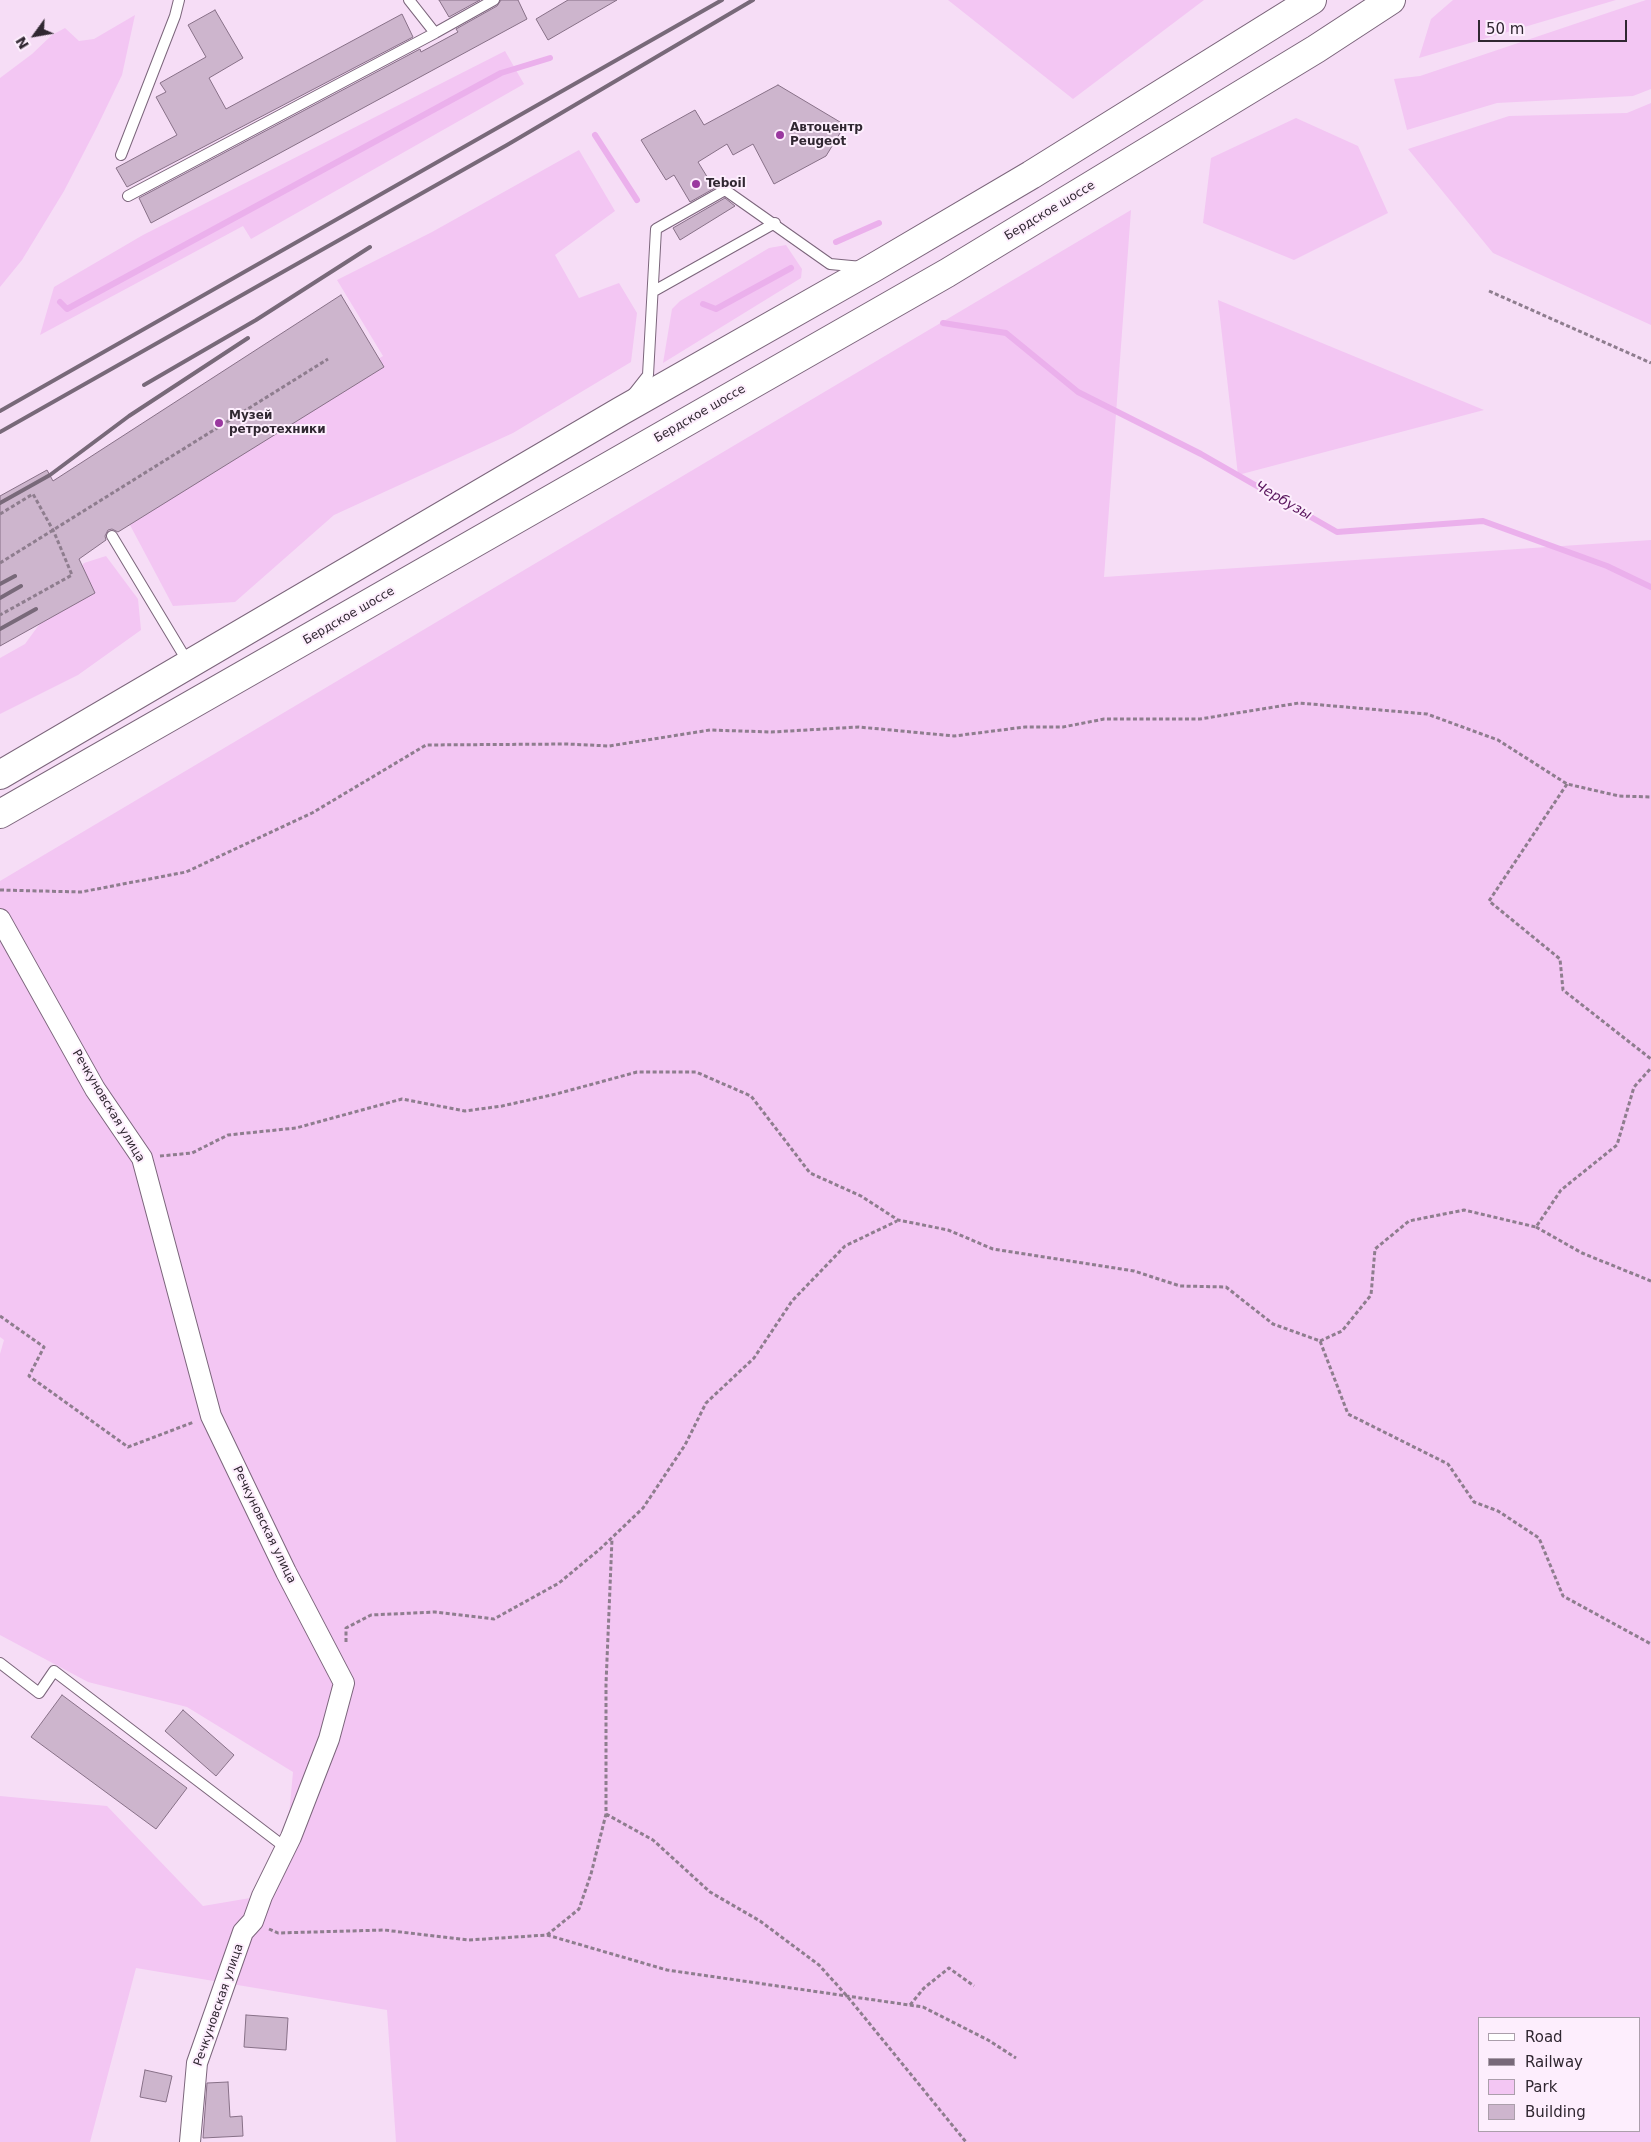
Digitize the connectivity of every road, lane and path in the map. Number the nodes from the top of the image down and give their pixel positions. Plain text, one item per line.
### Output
1 (179, 0) edge
2 (409, 0) edge
3 (494, 0) edge
4 (1312, 0) edge
5 (1391, 0) edge
6 (435, 33) junction
7 (121, 155) dead end
8 (1032, 175) junction
9 (128, 196) dead end
10 (1052, 209) junction
11 (775, 224) junction
12 (873, 268) junction
13 (654, 291) junction
14 (1489, 291) dead end
15 (328, 359) dead end
16 (1651, 363) edge
17 (620, 411) junction
18 (0, 514) edge
19 (54, 532) junction
20 (112, 536) dead end
21 (0, 563) edge
22 (0, 615) edge
23 (189, 665) junction
24 (0, 775) edge
25 (1567, 784) junction
26 (1651, 797) edge
27 (0, 814) edge
28 (0, 890) edge
29 (0, 919) edge
30 (1651, 1059) edge
31 (1651, 1068) edge
32 (142, 1158) junction
33 (898, 1220) junction
34 (1536, 1227) junction
35 (1651, 1281) edge
36 (0, 1316) edge
37 (1320, 1341) junction
38 (211, 1416) junction
39 (612, 1538) junction
40 (1651, 1644) edge
41 (346, 1646) dead end
42 (0, 1664) edge
43 (606, 1814) junction
44 (286, 1848) junction
45 (253, 1921) junction
46 (547, 1935) junction
47 (974, 1986) dead end
48 (847, 1996) junction
49 (910, 2005) junction
50 (1016, 2058) dead end
51 (190, 2142) edge
52 (966, 2142) edge

1 - 7 lane
2 - 6 lane
3 - 6 lane
4 - 8 highway
5 - 10 highway, Бердское шоссе
6 - 9 lane
8 - 10 highway
8 - 12 highway
10 - 27 highway, Бердское шоссе
11 - 12 lane
11 - 13 lane
11 - 13 lane
12 - 17 highway
13 - 17 lane
14 - 16 path
15 - 19 path
17 - 23 highway
18 - 19 path
19 - 21 path
19 - 22 path
20 - 23 lane
23 - 24 highway
25 - 26 path
25 - 28 path
25 - 30 path
29 - 32 street, Речкуновская улица
31 - 34 path
32 - 33 path
32 - 38 street, Речкуновская улица
33 - 37 path
33 - 39 path
34 - 35 path
34 - 37 path
36 - 38 path
37 - 40 path
38 - 44 street, Речкуновская улица
39 - 41 path
39 - 43 path
42 - 44 lane
43 - 46 path
43 - 48 path
44 - 45 street, Речкуновская улица
45 - 46 path
45 - 51 street, Речкуновская улица
46 - 48 path
47 - 49 path
48 - 49 path
48 - 52 path
49 - 50 path

